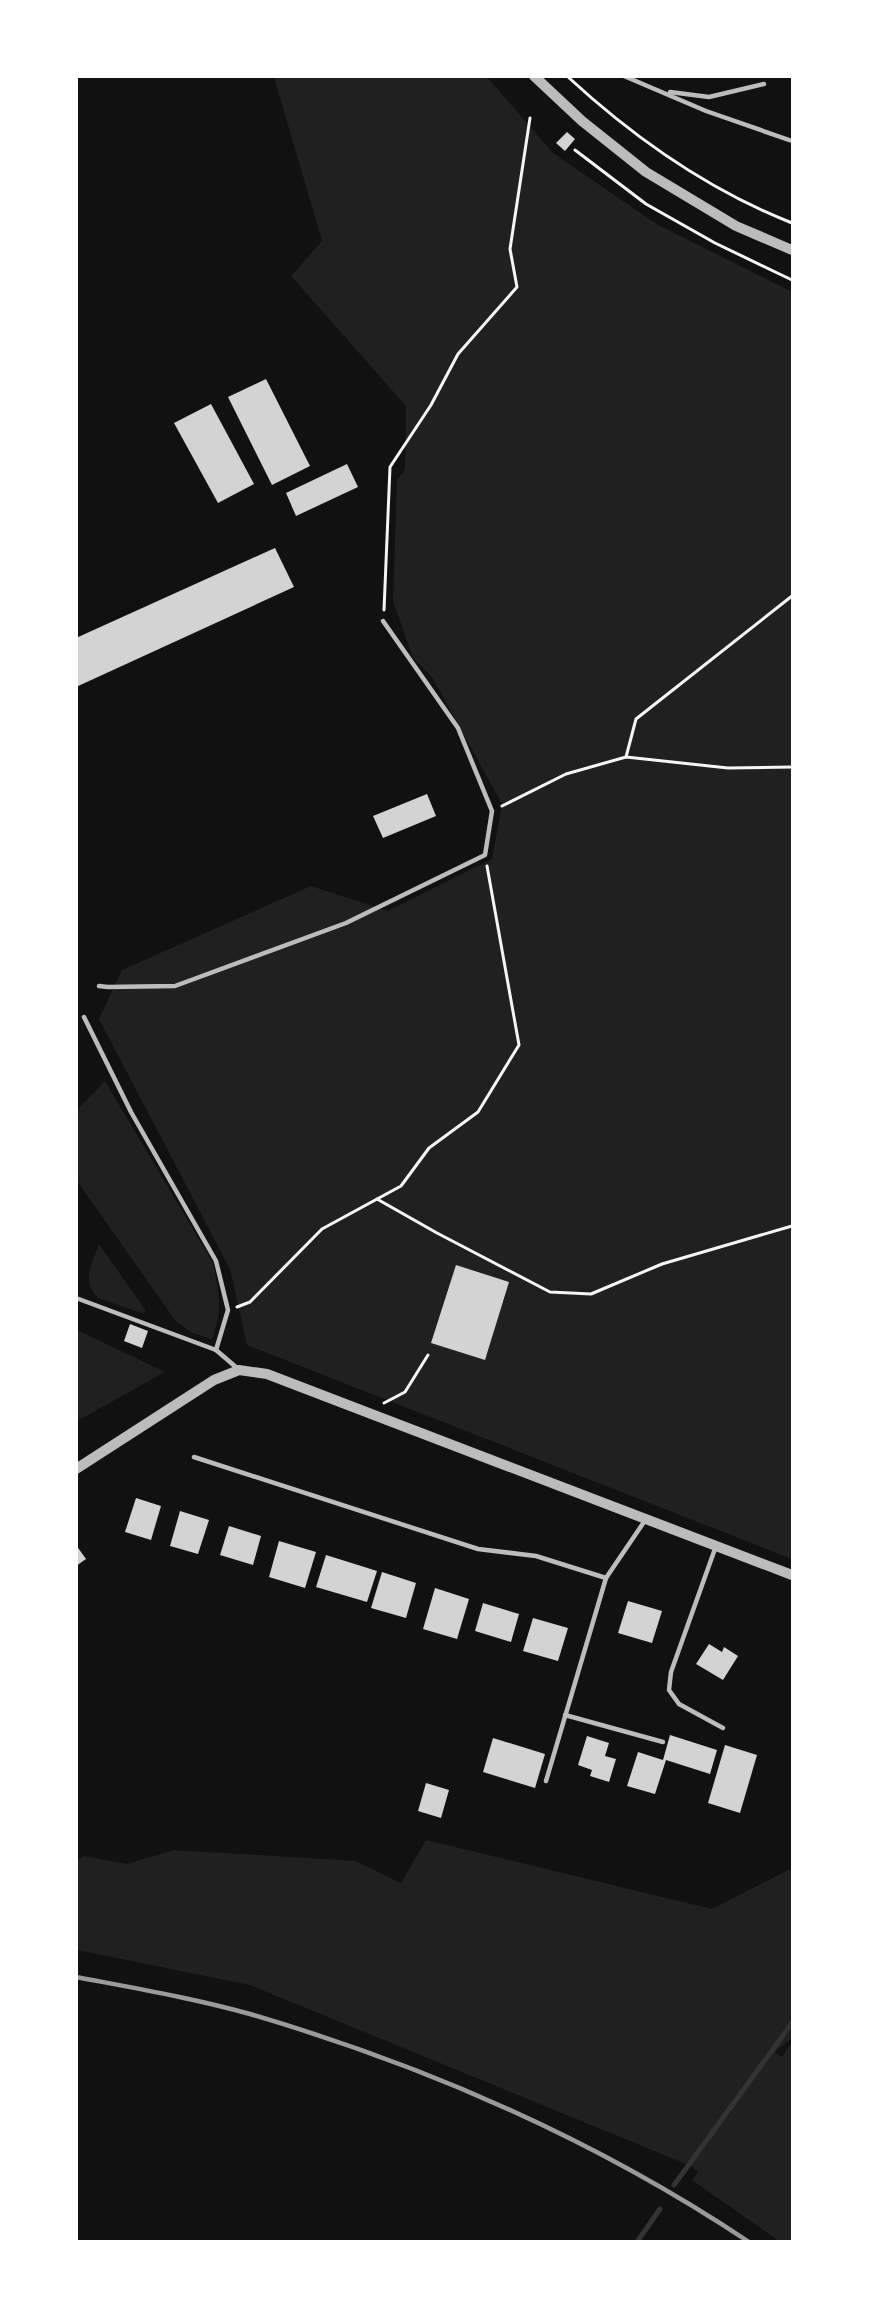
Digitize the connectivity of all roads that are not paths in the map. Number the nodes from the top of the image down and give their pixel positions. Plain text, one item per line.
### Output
1 (534, 76) edge
2 (624, 76) edge
3 (764, 84) dead end
4 (664, 92) junction
5 (792, 141) edge
6 (792, 250) edge
7 (383, 621) road end
8 (99, 986) dead end
9 (84, 1017) dead end
10 (76, 1298) edge
11 (216, 1350) junction
12 (239, 1370) junction
13 (194, 1456) dead end
14 (76, 1469) edge
15 (646, 1519) junction
16 (716, 1545) junction
17 (792, 1575) edge
18 (606, 1578) junction
19 (565, 1715) junction
20 (723, 1728) dead end
21 (663, 1742) dead end
22 (546, 1781) dead end

1 - 6 street
2 - 4 lane
3 - 4 lane
4 - 5 lane
7 - 8 lane
9 - 11 lane
10 - 11 lane
11 - 12 lane
12 - 14 street
12 - 15 street
13 - 18 lane
15 - 16 street
15 - 18 lane
16 - 17 street
16 - 20 lane
18 - 19 lane
19 - 21 lane
19 - 22 lane

